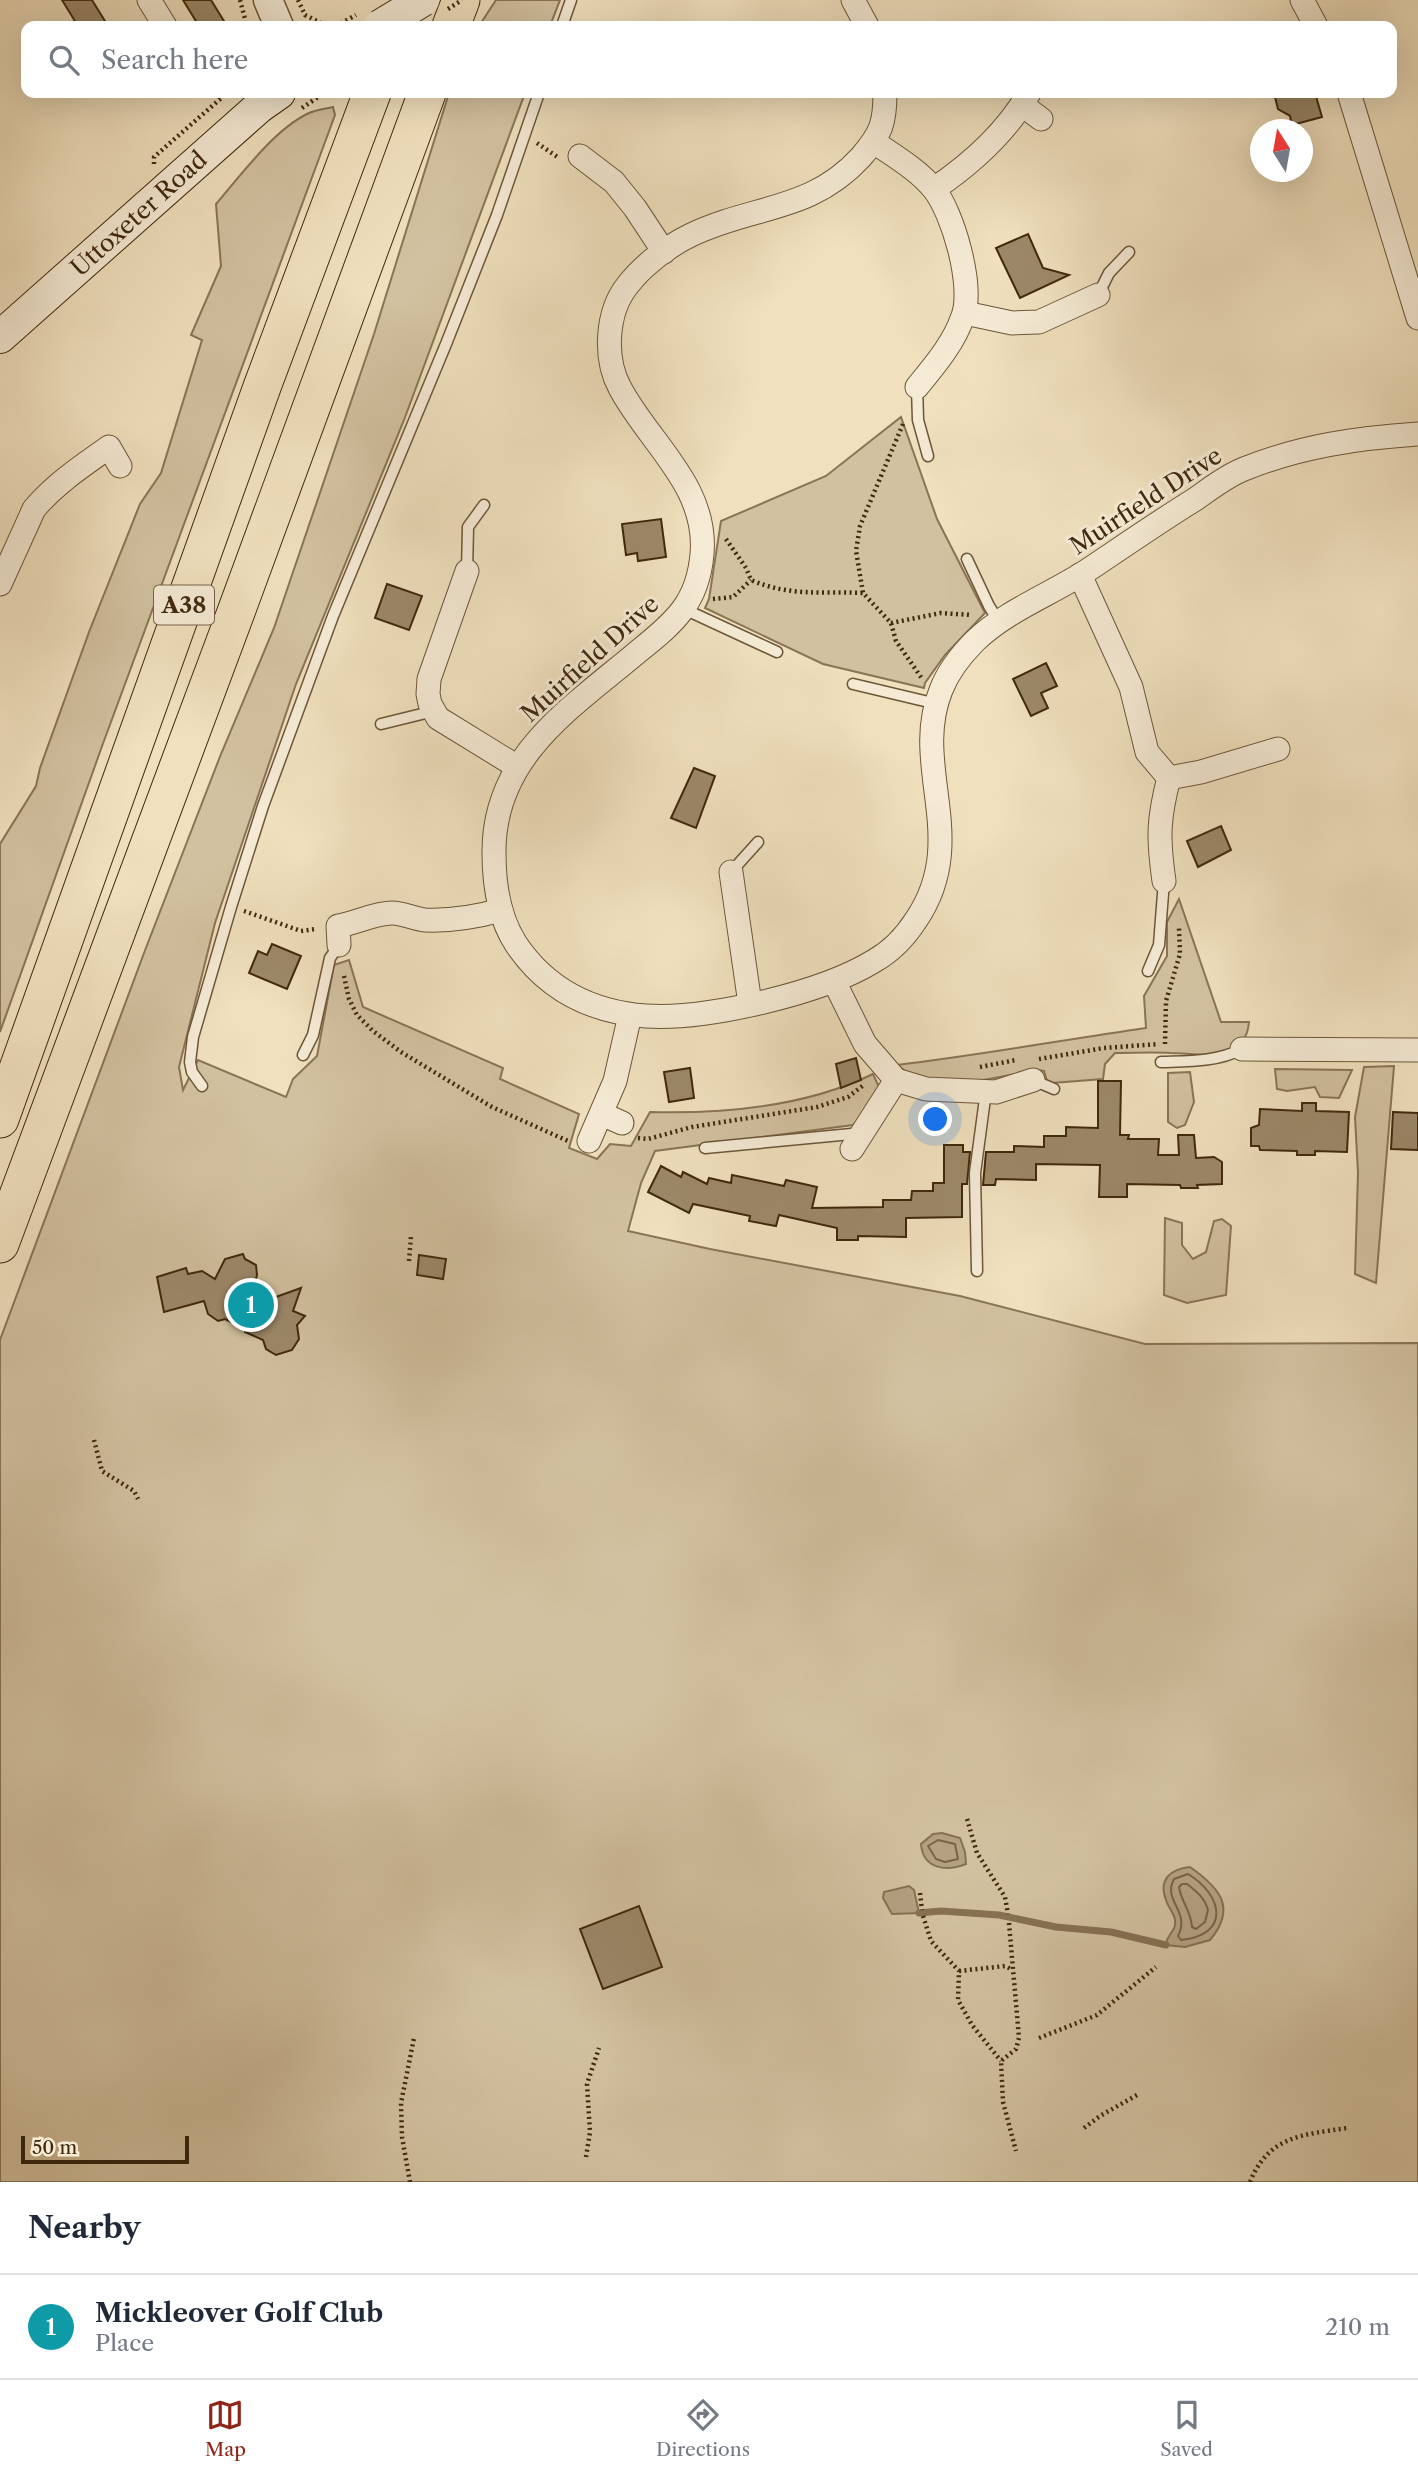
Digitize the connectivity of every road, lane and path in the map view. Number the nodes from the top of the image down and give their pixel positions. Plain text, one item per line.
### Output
1 (149, 0) edge
2 (268, 0) edge
3 (298, 0) edge
4 (407, 0) edge
5 (423, 0) edge
6 (461, 0) edge
7 (571, 0) edge
8 (853, 0) edge
9 (1302, 0) edge
10 (162, 21) edge
11 (277, 21) edge
12 (317, 21) edge
13 (388, 21) edge
14 (399, 21) edge
15 (453, 21) edge
16 (564, 21) edge
17 (864, 21) edge
18 (1313, 21) edge
19 (221, 98) edge
20 (370, 98) edge
21 (425, 98) edge
22 (537, 98) edge
23 (885, 98) edge
24 (1351, 98) edge
25 (1026, 99) edge
26 (288, 102) edge
27 (1041, 119) dead end
28 (525, 134) junction
29 (874, 142) junction
30 (580, 156) joint
31 (154, 157) dead end
32 (934, 189) junction
33 (664, 252) junction
34 (1129, 252) dead end
35 (1098, 295) joint
36 (965, 313) junction
37 (1418, 318) edge
38 (0, 337) edge
39 (917, 387) junction
40 (1418, 434) edge
41 (929, 456) dead end
42 (120, 466) dead end
43 (484, 505) dead end
44 (702, 523) junction
45 (967, 559) dead end
46 (467, 571) joint
47 (1080, 575) junction
48 (751, 580) junction
49 (0, 584) edge
50 (863, 593) junction
51 (688, 604) junction
52 (891, 623) junction
53 (995, 625) junction
54 (777, 652) dead end
55 (853, 684) dead end
56 (938, 697) junction
57 (433, 712) junction
58 (381, 724) dead end
59 (1278, 750) dead end
60 (516, 766) junction
61 (1169, 778) junction
62 (758, 842) dead end
63 (731, 872) joint
64 (1164, 881) joint
65 (231, 907) junction
66 (502, 910) junction
67 (338, 938) junction
68 (1148, 971) dead end
69 (834, 981) junction
70 (750, 1004) junction
71 (630, 1015) junction
72 (1178, 1045) dead end
73 (1241, 1049) joint
74 (1418, 1050) edge
75 (303, 1055) dead end
76 (1019, 1060) dead end
77 (1161, 1062) dead end
78 (968, 1070) dead end
79 (891, 1074) junction
80 (1040, 1076) joint
81 (202, 1086) dead end
82 (986, 1091) junction
83 (0, 1119) edge
84 (618, 1125) junction
85 (859, 1140) joint
86 (589, 1141) joint
87 (705, 1149) dead end
88 (411, 1236) dead end
89 (0, 1244) edge
90 (409, 1261) dead end
91 (977, 1271) dead end
92 (94, 1440) dead end
93 (138, 1499) dead end
94 (967, 1819) dead end
95 (920, 1893) dead end
96 (1008, 1914) dead end
97 (1009, 1923) dead end
98 (1156, 1967) dead end
99 (1011, 1969) junction
100 (959, 1971) junction
101 (414, 2038) dead end
102 (1039, 2038) dead end
103 (599, 2048) dead end
104 (1001, 2062) junction
105 (1137, 2095) dead end
106 (1084, 2128) dead end
107 (1348, 2128) dead end
108 (1016, 2151) dead end
109 (586, 2157) dead end
110 (410, 2182) edge
111 (1250, 2182) edge

1 - 10 street
2 - 11 street
3 - 12 path
4 - 14 highway
5 - 13 main road, bridge
6 - 15 highway
7 - 16 lane
8 - 17 street
9 - 18 street
19 - 31 path
20 - 83 highway, A38
21 - 89 highway, A38
22 - 28 lane
23 - 29 street, Muirfield Drive
24 - 37 street
25 - 27 street
25 - 32 street
26 - 38 main road, Uttoxeter Road
28 - 30 path
28 - 65 lane
29 - 32 street
29 - 33 street, Muirfield Drive
30 - 33 street
32 - 36 street
33 - 44 street, Muirfield Drive
34 - 35 lane
35 - 36 street
36 - 39 street
39 - 41 lane
39 - 50 path
40 - 47 street, Muirfield Drive
42 - 49 street
43 - 46 lane
44 - 48 path
44 - 51 street, Muirfield Drive
45 - 53 lane
46 - 57 street
47 - 53 street, Muirfield Drive
47 - 61 street
48 - 50 path
48 - 51 path
50 - 52 path
51 - 54 lane
51 - 60 street, Muirfield Drive
52 - 53 path
52 - 56 path
53 - 56 street, Muirfield Drive
55 - 56 lane
56 - 69 street, Muirfield Drive
57 - 58 lane
57 - 60 street
59 - 61 street
60 - 66 street, Muirfield Drive
61 - 64 street
62 - 63 lane
63 - 70 street
64 - 68 lane
65 - 67 path
65 - 81 lane
66 - 67 street
66 - 71 street, Muirfield Drive
67 - 75 lane
67 - 86 path
69 - 70 street, Muirfield Drive
69 - 79 street
70 - 71 street, Muirfield Drive
71 - 84 street
72 - 80 path
73 - 74 street
73 - 77 lane
76 - 78 path
79 - 82 street
79 - 84 path
79 - 85 street
80 - 82 street
82 - 91 lane
84 - 86 street
85 - 87 lane
88 - 90 path
92 - 93 path
94 - 96 path
95 - 100 path
97 - 99 path
98 - 102 path
99 - 100 path
99 - 104 path
100 - 104 path
101 - 110 path
103 - 109 path
104 - 108 path
105 - 106 path
107 - 111 path

